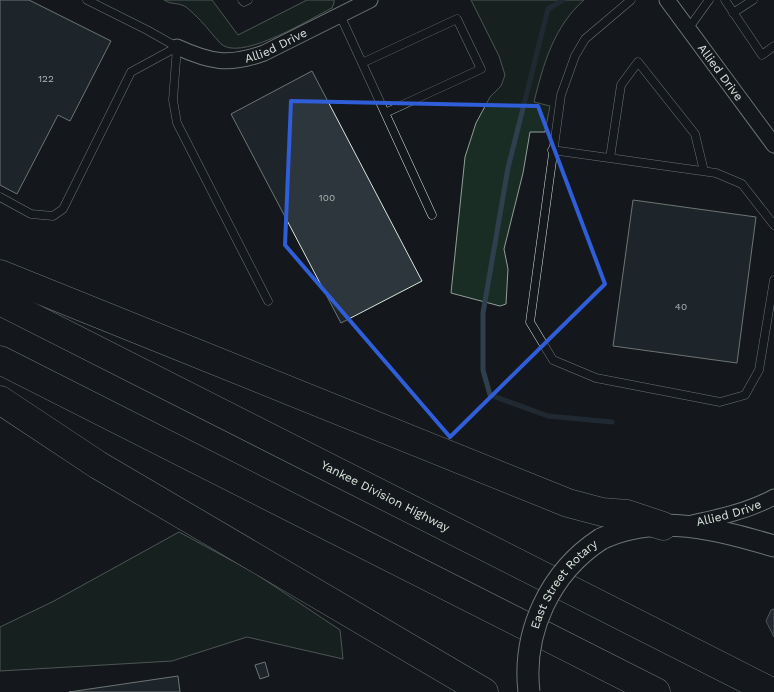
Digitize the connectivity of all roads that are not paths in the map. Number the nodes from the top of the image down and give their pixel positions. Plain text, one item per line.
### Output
1 (87, 0) edge
2 (242, 0) edge
3 (248, 0) edge
4 (631, 0) edge
5 (667, 0) edge
6 (708, 0) edge
7 (725, 0) edge
8 (753, 0) edge
9 (362, 2) edge
10 (733, 13) junction
11 (340, 15) junction
12 (688, 29) junction
13 (177, 46) junction
14 (774, 46) edge
15 (362, 63) junction
16 (385, 113) junction
17 (774, 145) edge
18 (552, 150) junction
19 (610, 158) junction
20 (704, 172) junction
21 (0, 197) edge
22 (432, 215) dead end
23 (774, 225) edge
24 (0, 274) edge
25 (774, 280) edge
26 (268, 301) dead end
27 (0, 302) edge
28 (0, 360) edge
29 (0, 400) edge
30 (774, 498) edge
31 (672, 526) junction
32 (774, 546) edge
33 (484, 692) edge
34 (529, 692) edge
35 (656, 692) edge
36 (772, 692) edge

1 - 13 lane
2 - 3 lane
4 - 18 lane
5 - 12 street, Allied Drive
6 - 12 lane
7 - 10 lane
8 - 10 lane
9 - 11 street, Allied Drive
10 - 14 lane
11 - 13 street, Allied Drive
11 - 15 lane
12 - 17 street, Allied Drive
13 - 21 lane
13 - 26 lane
15 - 16 lane
15 - 16 lane
16 - 22 lane
18 - 19 lane
18 - 25 lane
19 - 20 lane
19 - 20 lane
20 - 23 lane
24 - 31 highway
27 - 36 highway, Yankee Division Highway
28 - 35 highway
29 - 33 highway
30 - 31 street, Allied Drive
31 - 32 main road, East Street Rotary
31 - 34 main road, East Street Rotary, bridge

